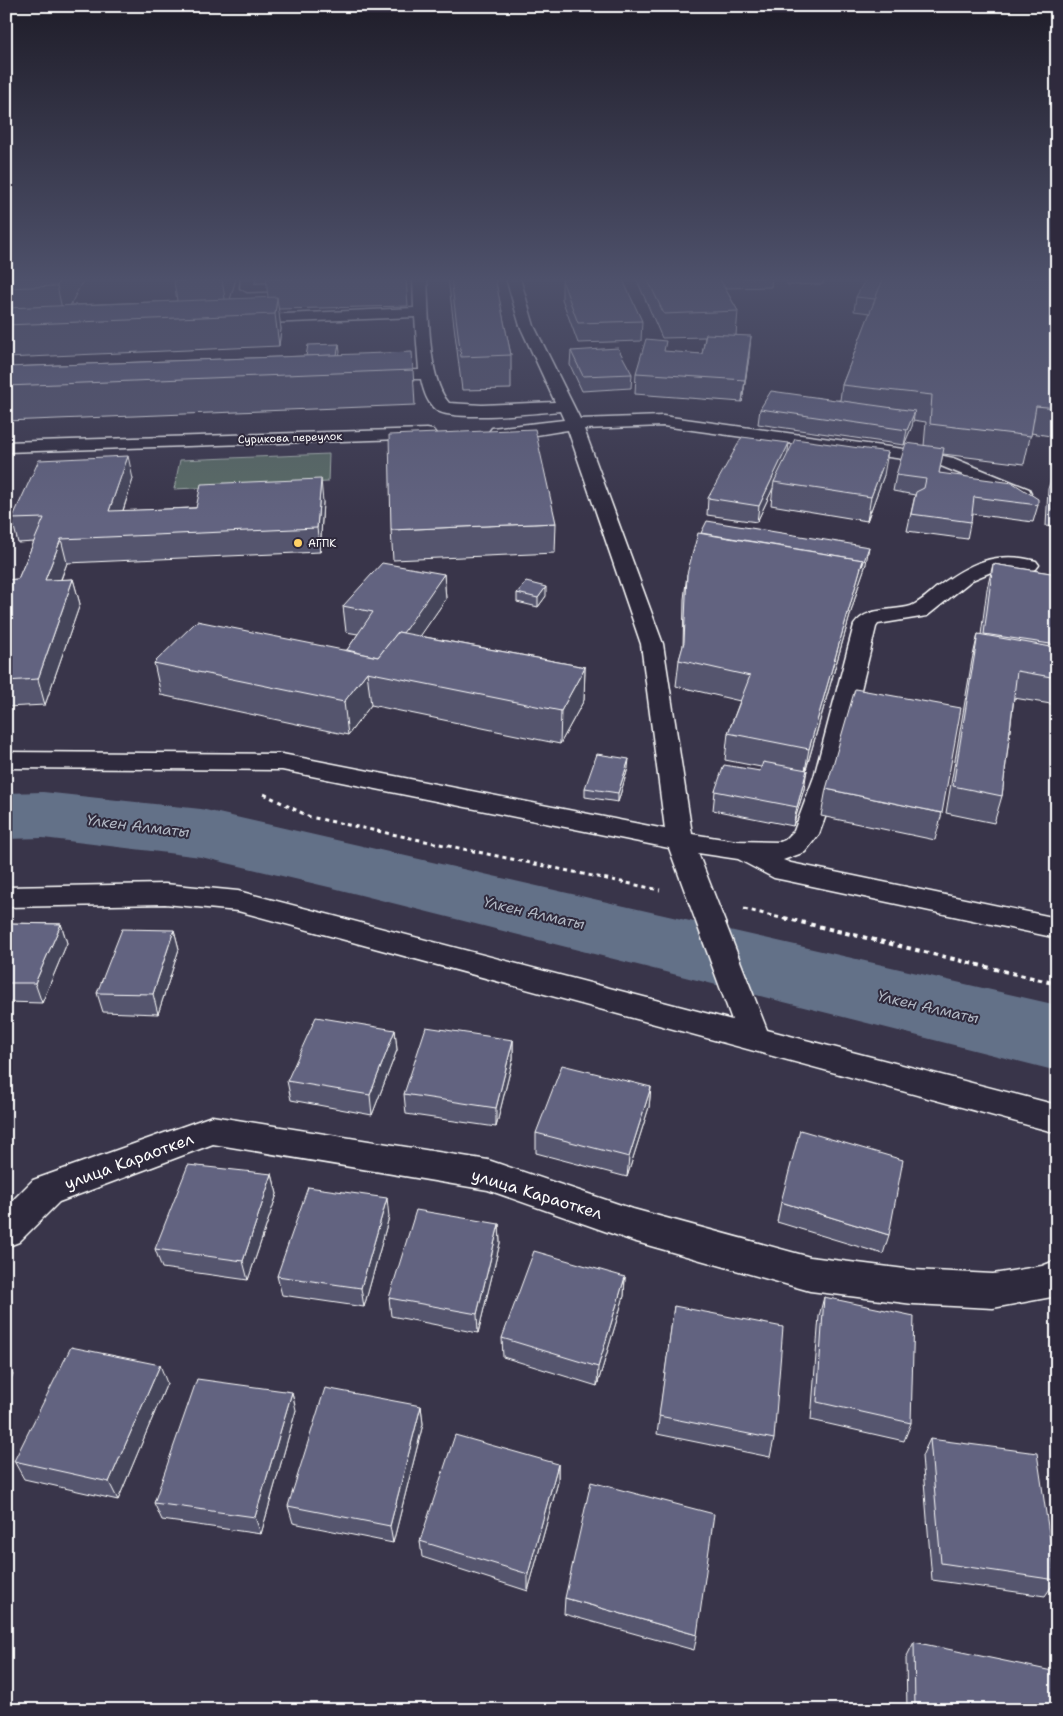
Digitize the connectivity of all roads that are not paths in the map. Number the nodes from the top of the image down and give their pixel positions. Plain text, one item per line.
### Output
1 (426, 358) edge
2 (542, 358) edge
3 (427, 374) junction
4 (358, 376) edge
5 (570, 415) junction
6 (485, 432) edge
7 (446, 433) edge
8 (6, 447) edge
9 (1023, 494) edge
10 (1029, 565) dead end
11 (6, 760) edge
12 (680, 842) junction
13 (736, 850) junction
14 (6, 897) edge
15 (1057, 928) edge
16 (754, 1037) junction
17 (1057, 1119) edge
18 (6, 1231) edge
19 (1057, 1277) edge

1 - 3 street
2 - 5 street
3 - 4 street
3 - 5 street
5 - 6 street
5 - 9 street
5 - 12 street
7 - 8 street, Сурикова переулок
10 - 13 street
11 - 12 street
12 - 13 street
12 - 16 street
13 - 15 street
14 - 16 street
16 - 17 street
18 - 19 street, улица Караоткел

